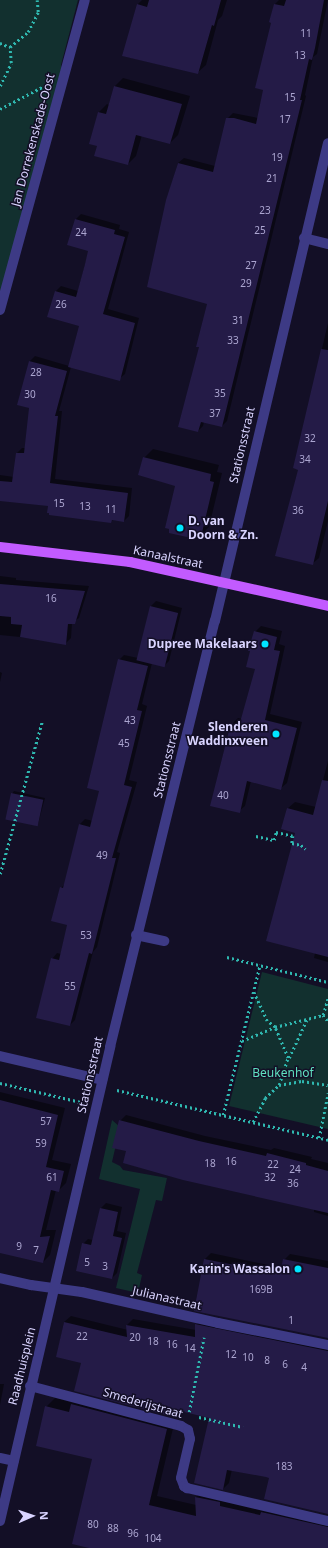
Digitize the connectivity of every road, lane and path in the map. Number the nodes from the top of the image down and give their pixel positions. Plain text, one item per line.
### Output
1 (37, 0) edge
2 (85, 0) edge
3 (0, 43) edge
4 (10, 47) junction
5 (64, 76) junction
6 (0, 86) edge
7 (0, 110) edge
8 (328, 143) edge
9 (304, 238) junction
10 (328, 244) edge
11 (0, 310) edge
12 (0, 547) edge
13 (223, 582) junction
14 (328, 606) edge
15 (42, 722) dead end
16 (256, 836) dead end
17 (306, 850) dead end
18 (0, 873) edge
19 (136, 935) junction
20 (164, 942) dead end
21 (227, 957) dead end
22 (260, 964) junction
23 (328, 982) edge
24 (253, 991) junction
25 (328, 997) edge
26 (323, 1015) junction
27 (307, 1018) junction
28 (328, 1021) edge
29 (275, 1027) junction
30 (241, 1041) junction
31 (0, 1056) edge
32 (288, 1058) junction
33 (102, 1080) junction
34 (0, 1083) edge
35 (280, 1085) junction
36 (328, 1085) edge
37 (328, 1093) edge
38 (96, 1106) junction
39 (223, 1115) junction
40 (253, 1122) junction
41 (319, 1138) junction
42 (328, 1140) edge
43 (0, 1278) edge
44 (55, 1288) junction
45 (208, 1321) junction
46 (328, 1345) edge
47 (30, 1386) junction
48 (189, 1415) dead end
49 (196, 1417) dead end
50 (244, 1427) dead end
51 (0, 1458) edge
52 (14, 1461) junction
53 (0, 1521) edge
54 (328, 1521) edge

1 - 4 path
2 - 5 street, Jan Dorrekenskade-Oost
3 - 4 path
4 - 6 path
5 - 7 path
5 - 11 street, Jan Dorrekenskade-Oost
8 - 9 street, Stationsstraat
9 - 10 street
9 - 13 street, Stationsstraat
12 - 13 main road, Kanaalstraat
13 - 14 main road, Kanaalstraat
13 - 19 street, Stationsstraat
15 - 18 path
16 - 17 path
19 - 20 street
19 - 33 street, Stationsstraat
21 - 22 path
22 - 23 path
22 - 24 path
24 - 29 path
24 - 30 path
25 - 26 path
26 - 27 path
26 - 28 path
27 - 29 path
27 - 32 path
29 - 30 path
29 - 32 path
30 - 39 path
31 - 33 street
32 - 35 path
33 - 38 street, Stationsstraat
33 - 39 path
34 - 38 path
35 - 36 path
35 - 40 path
37 - 41 path
38 - 44 street, Stationsstraat
39 - 40 path
40 - 41 path
41 - 42 path
43 - 44 street, Julianastraat
44 - 45 street, Julianastraat
44 - 47 street, Raadhuisplein
45 - 46 street, Julianastraat
45 - 48 path
47 - 52 street, Raadhuisplein
47 - 54 street, Smederijstraat
49 - 50 path
51 - 52 street
52 - 53 street, Raadhuisplein

